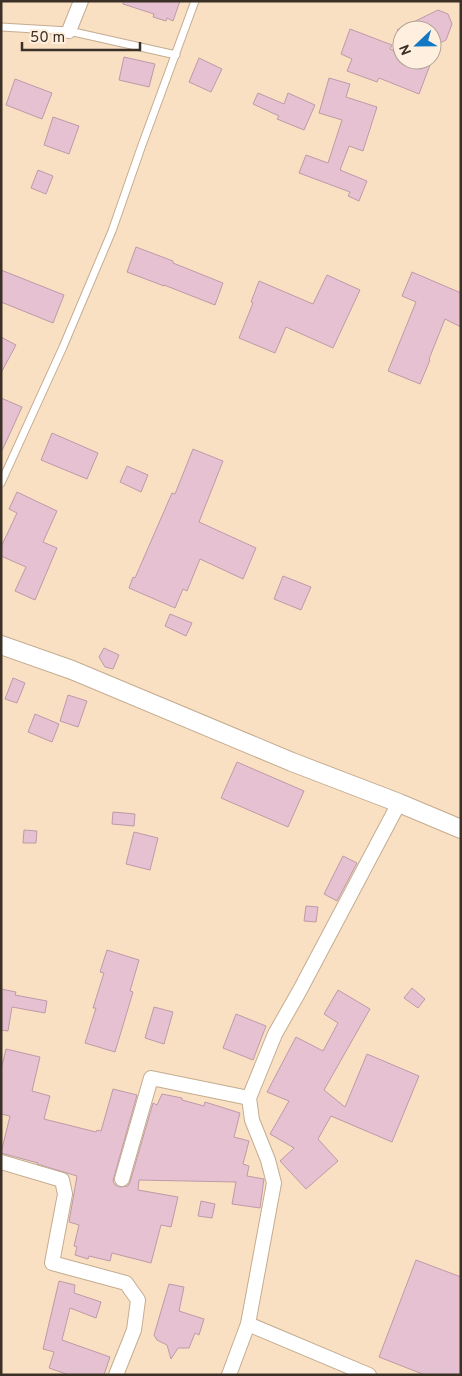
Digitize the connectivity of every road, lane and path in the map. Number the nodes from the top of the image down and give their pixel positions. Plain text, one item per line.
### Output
1 (80, 1) edge
2 (195, 1) edge
3 (1, 27) edge
4 (70, 31) junction
5 (176, 55) junction
6 (1, 483) edge
7 (1, 645) edge
8 (399, 803) junction
9 (461, 829) edge
10 (249, 1098) junction
11 (1, 1162) edge
12 (122, 1179) dead end
13 (248, 1324) junction
14 (116, 1375) edge
15 (229, 1375) edge
16 (369, 1375) edge

1 - 4 street
2 - 5 lane
3 - 4 lane
4 - 5 lane
5 - 6 lane
7 - 8 street
8 - 9 street
8 - 10 street
10 - 12 street
10 - 13 street
11 - 14 street
13 - 15 street
13 - 16 street

